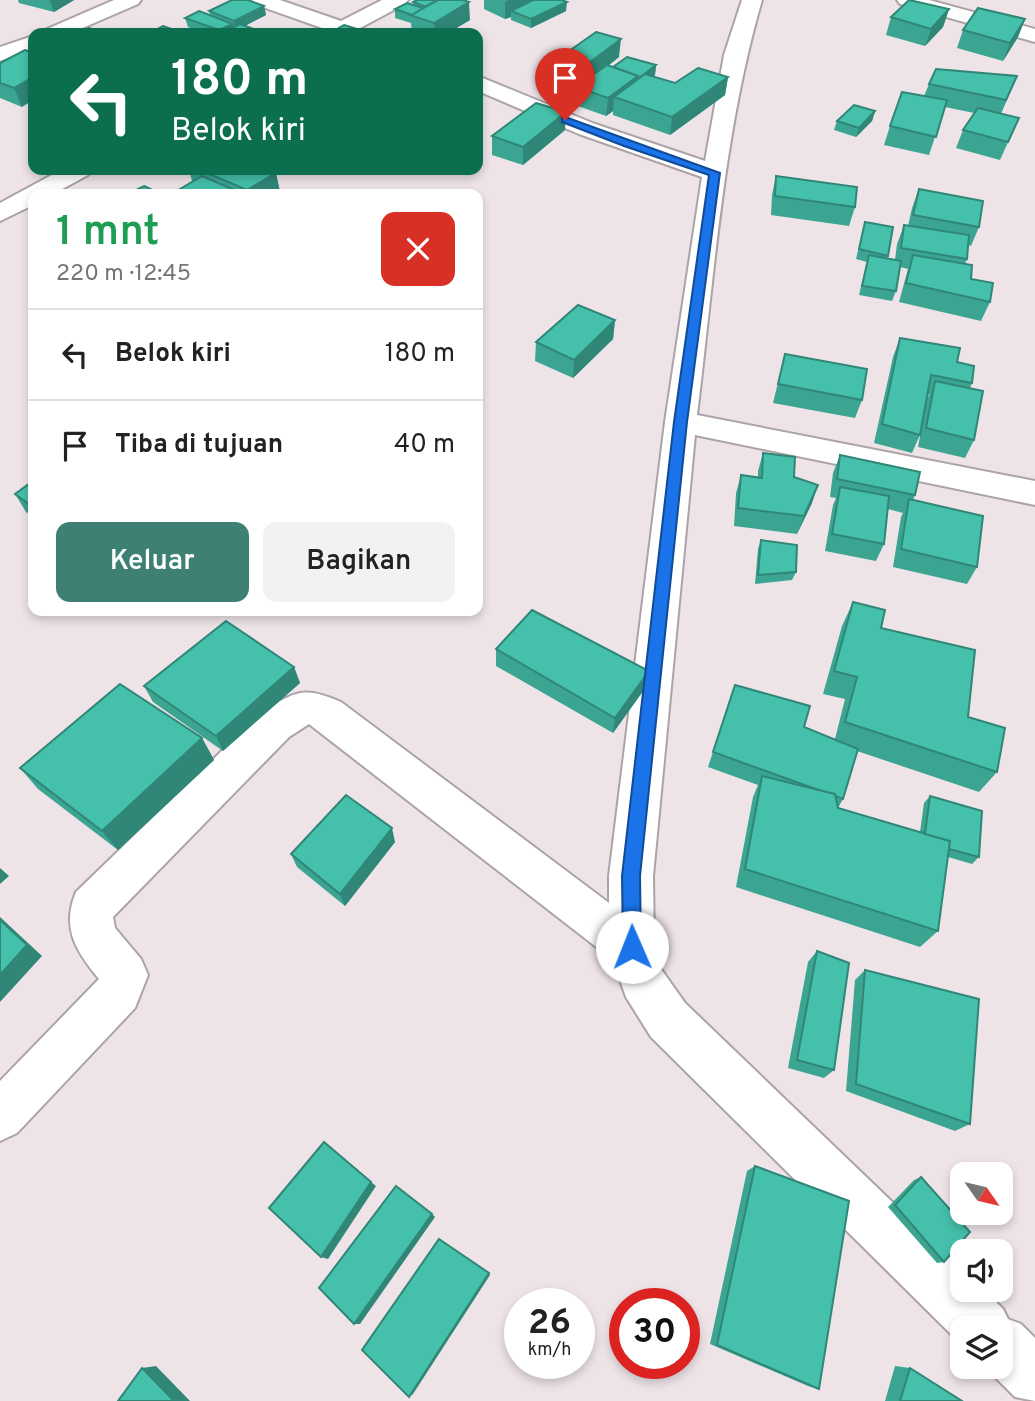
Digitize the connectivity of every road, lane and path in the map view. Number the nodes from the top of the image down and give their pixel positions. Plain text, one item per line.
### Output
1 (131, 0) edge
2 (261, 0) edge
3 (398, 0) edge
4 (752, 0) edge
5 (907, 0) edge
6 (66, 28) edge
7 (333, 28) edge
8 (350, 28) edge
9 (1035, 36) edge
10 (28, 44) edge
11 (0, 55) edge
12 (483, 85) edge
13 (715, 173) junction
14 (70, 175) edge
15 (45, 189) edge
16 (28, 198) edge
17 (0, 214) edge
18 (681, 422) junction
19 (1035, 493) edge
20 (632, 947) junction
21 (0, 1116) edge
22 (971, 1316) edge
23 (1013, 1356) edge
24 (1035, 1377) edge

1 - 6 street
2 - 7 street
3 - 8 street
4 - 13 street
5 - 9 street
10 - 11 street
12 - 13 street
13 - 18 street
14 - 15 street
16 - 17 street
18 - 19 street
18 - 20 street
20 - 21 street
20 - 22 street
23 - 24 street

